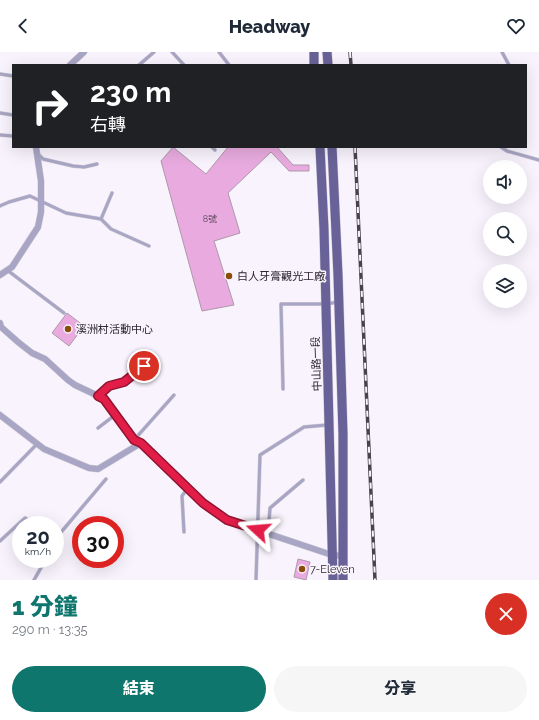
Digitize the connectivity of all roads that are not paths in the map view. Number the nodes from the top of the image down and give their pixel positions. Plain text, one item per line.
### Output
1 (84, 52) edge
2 (154, 52) edge
3 (172, 52) edge
4 (219, 52) edge
5 (314, 52) edge
6 (327, 52) edge
7 (502, 52) edge
8 (71, 64) edge
9 (140, 64) edge
10 (183, 64) edge
11 (229, 64) edge
12 (314, 64) edge
13 (328, 64) edge
14 (508, 64) edge
15 (0, 74) edge
16 (12, 76) edge
17 (0, 113) edge
18 (12, 115) edge
19 (0, 134) edge
20 (12, 136) edge
21 (32, 148) edge
22 (36, 148) edge
23 (320, 148) edge
24 (332, 148) edge
25 (502, 148) edge
26 (38, 154) junction
27 (539, 160) edge
28 (96, 164) dead end
29 (112, 194) dead end
30 (42, 201) junction
31 (0, 206) edge
32 (101, 219) junction
33 (149, 246) dead end
34 (7, 270) junction
35 (0, 275) edge
36 (339, 302) junction
37 (326, 304) junction
38 (64, 313) dead end
39 (0, 323) edge
40 (144, 366) dead end
41 (283, 389) dead end
42 (174, 395) dead end
43 (98, 396) junction
44 (0, 415) edge
45 (115, 415) junction
46 (330, 425) junction
47 (98, 428) dead end
48 (134, 440) junction
49 (141, 443) junction
50 (37, 444) junction
51 (106, 479) dead end
52 (303, 480) dead end
53 (0, 482) edge
54 (187, 489) junction
55 (64, 527) edge
56 (12, 530) edge
57 (258, 530) junction
58 (184, 532) dead end
59 (268, 534) junction
60 (0, 541) edge
61 (332, 555) junction
62 (342, 556) junction
63 (41, 568) edge
64 (34, 580) edge
65 (256, 580) edge
66 (333, 580) edge
67 (343, 580) edge

1 - 8 street
2 - 9 lane
3 - 10 lane
4 - 11 lane
5 - 12 main road
6 - 13 main road
7 - 14 lane
15 - 16 lane
17 - 18 lane
19 - 20 lane
21 - 26 lane
22 - 26 street
23 - 37 main road, 中山路一段
24 - 36 main road
25 - 27 lane
26 - 28 lane
26 - 30 street
29 - 32 lane
30 - 31 lane
30 - 32 lane
30 - 34 street
32 - 33 lane
34 - 35 street
34 - 38 lane
36 - 37 lane
36 - 62 main road
37 - 41 lane
37 - 46 main road, 中山路一段
39 - 43 street
40 - 43 lane
42 - 48 lane
43 - 45 street
44 - 50 street
45 - 47 lane
45 - 48 street
46 - 57 lane
46 - 61 main road, 中山路一段
48 - 49 street
49 - 50 street
49 - 54 street
50 - 53 lane
51 - 55 lane
52 - 59 lane
54 - 57 street
54 - 58 lane
56 - 60 lane
57 - 59 street
57 - 65 lane
59 - 61 street
61 - 62 street
61 - 66 main road, 中山路一段
62 - 67 main road
63 - 64 lane

